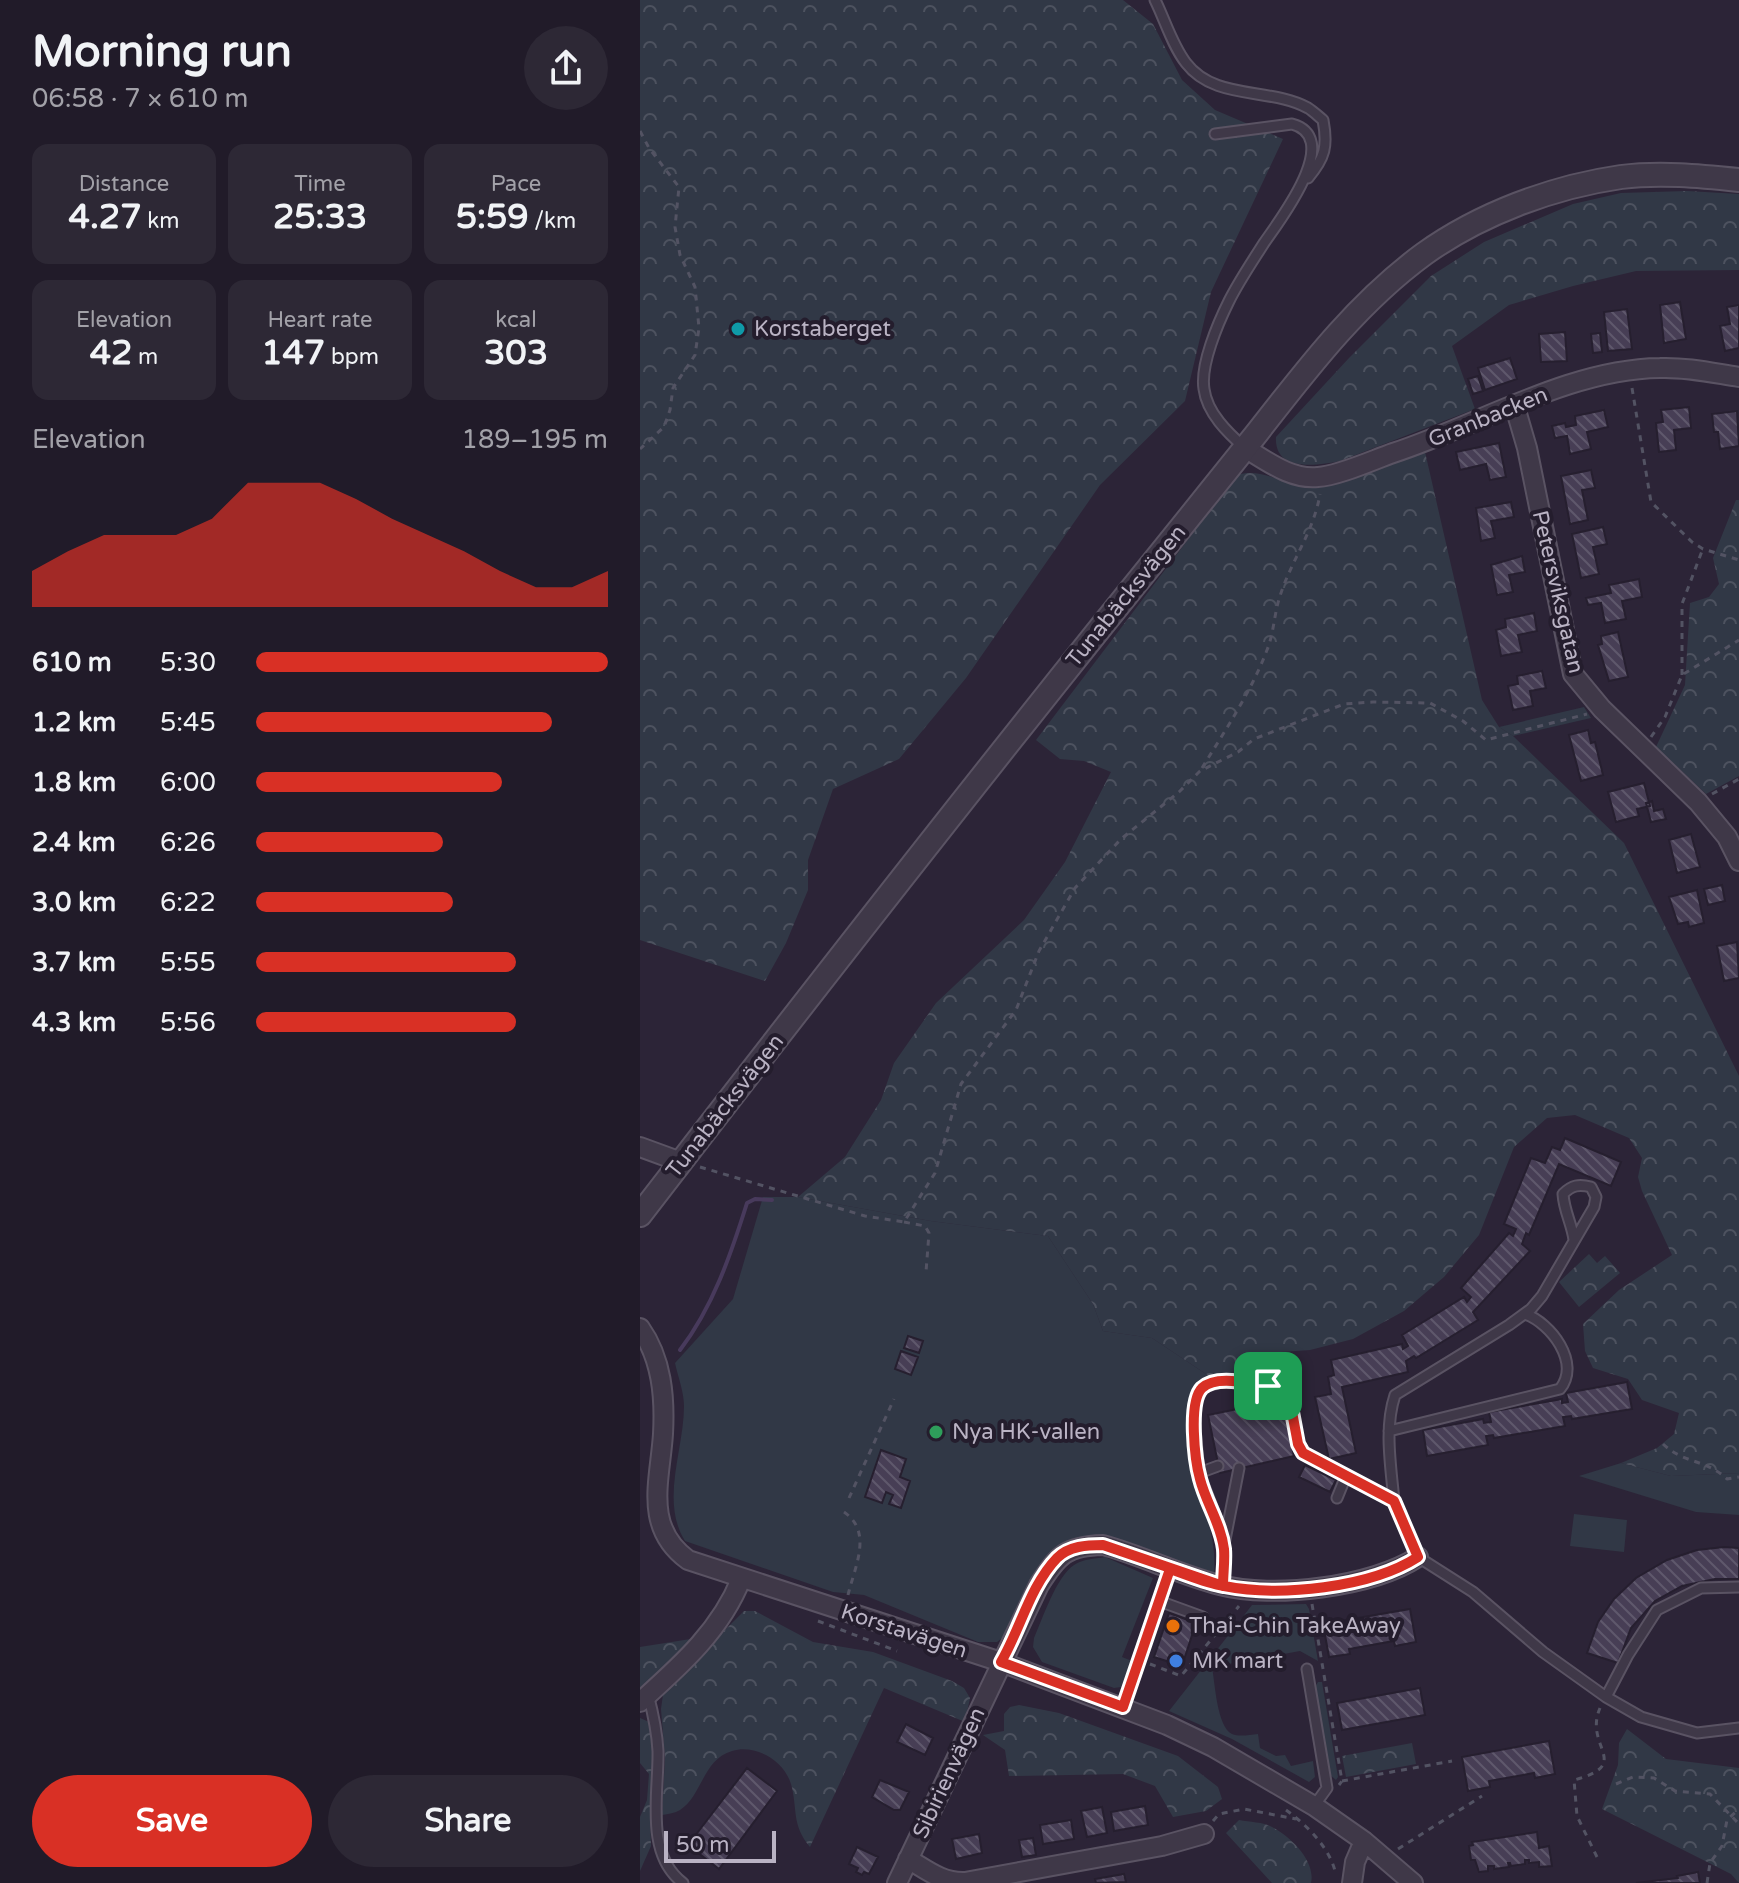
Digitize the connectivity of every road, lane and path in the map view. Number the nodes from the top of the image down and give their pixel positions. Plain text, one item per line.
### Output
1 (1155, 0) edge
2 (640, 131) edge
3 (1215, 134) dead end
4 (1739, 180) edge
5 (1301, 187) junction
6 (1629, 371) junction
7 (1739, 377) edge
8 (1515, 407) junction
9 (1245, 448) junction
10 (640, 449) edge
11 (1319, 478) junction
12 (1703, 549) junction
13 (1739, 560) edge
14 (1739, 640) edge
15 (1682, 675) junction
16 (1602, 709) junction
17 (1644, 748) junction
18 (1200, 771) junction
19 (1739, 779) edge
20 (1698, 802) junction
21 (1739, 861) edge
22 (640, 1147) edge
23 (681, 1162) junction
24 (640, 1215) edge
25 (904, 1222) junction
26 (1574, 1240) junction
27 (926, 1272) dead end
28 (1525, 1314) junction
29 (640, 1328) edge
30 (894, 1399) dead end
31 (1389, 1431) junction
32 (1663, 1444) dead end
33 (1218, 1466) dead end
34 (1239, 1468) dead end
35 (1199, 1473) junction
36 (1346, 1476) junction
37 (1739, 1477) edge
38 (849, 1498) dead end
39 (1337, 1498) dead end
40 (1394, 1501) junction
41 (844, 1512) dead end
42 (1224, 1549) junction
43 (1418, 1557) junction
44 (1170, 1569) junction
45 (741, 1579) junction
46 (1223, 1586) junction
47 (1739, 1587) edge
48 (1310, 1588) junction
49 (847, 1599) dead end
50 (1244, 1600) dead end
51 (1159, 1601) junction
52 (1203, 1617) dead end
53 (1139, 1660) junction
54 (1001, 1662) junction
55 (1307, 1669) dead end
56 (1606, 1697) junction
57 (644, 1698) edge
58 (1123, 1707) junction
59 (1597, 1715) dead end
60 (1739, 1728) edge
61 (1452, 1761) dead end
62 (1616, 1784) dead end
63 (1482, 1796) dead end
64 (1281, 1806) dead end
65 (1314, 1806) junction
66 (1739, 1809) edge
67 (1732, 1817) junction
68 (1300, 1820) junction
69 (1739, 1824) edge
70 (1204, 1834) joint
71 (1364, 1841) junction
72 (1399, 1848) dead end
73 (1597, 1857) dead end
74 (908, 1859) junction
75 (683, 1883) edge
76 (897, 1883) edge
77 (1338, 1883) edge
78 (1352, 1883) edge
79 (1413, 1883) edge
80 (1707, 1883) edge

1 - 5 lane
2 - 10 path
3 - 5 lane
4 - 9 street, Tunabäcksvägen
5 - 9 lane
6 - 7 street, Granbacken
6 - 8 street, Granbacken
6 - 12 path
8 - 11 street, Granbacken
8 - 16 street, Petersviksgatan
9 - 11 street
9 - 23 street, Tunabäcksvägen
11 - 18 path
12 - 13 path
12 - 15 path
14 - 15 path
15 - 17 path
16 - 17 street, Petersviksgatan
16 - 18 path
17 - 20 street, Petersviksgatan
18 - 25 path
19 - 20 path
20 - 21 street, Petersviksgatan
22 - 23 street
23 - 24 street, Tunabäcksvägen
23 - 25 path
25 - 27 path
26 - 26 lane
26 - 28 lane
28 - 31 lane
28 - 31 lane
29 - 45 street, Korstavägen
30 - 38 path
31 - 40 lane
32 - 37 path
33 - 35 lane
34 - 42 lane
35 - 36 lane
35 - 42 lane
36 - 39 lane
36 - 40 lane
40 - 43 lane
41 - 49 path
42 - 46 lane
43 - 48 street, Sibirienvägen
43 - 56 lane
44 - 46 street, Sibirienvägen
44 - 51 lane
44 - 54 street, Sibirienvägen
45 - 54 street, Korstavägen
45 - 57 street
46 - 48 street, Sibirienvägen
47 - 56 lane
48 - 61 path
50 - 53 path
51 - 52 lane
51 - 53 lane
53 - 58 lane
54 - 58 street, Korstavägen
54 - 74 street, Sibirienvägen
55 - 65 lane
56 - 60 lane
57 - 75 lane
58 - 65 street, Korstavägen
59 - 73 path
62 - 67 path
63 - 72 path
64 - 68 path
65 - 71 street, Korstavägen
66 - 67 path
67 - 69 path
67 - 80 path
68 - 70 path
68 - 77 path
70 - 74 street
71 - 78 street
71 - 79 street, Korstavägen
74 - 76 street, Sibirienvägen

